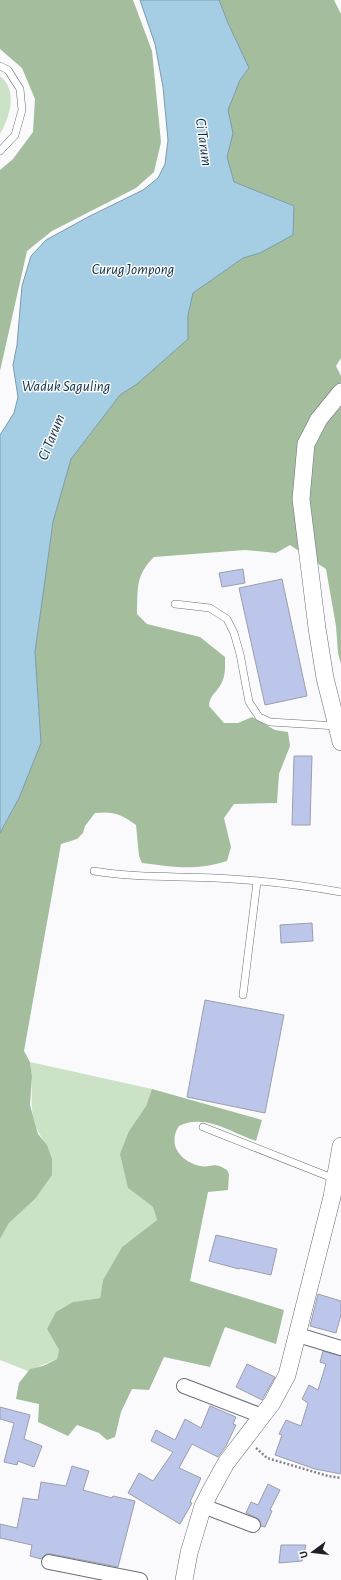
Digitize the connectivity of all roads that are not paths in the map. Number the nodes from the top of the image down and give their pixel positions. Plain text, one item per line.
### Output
1 (0, 66) edge
2 (0, 151) edge
3 (341, 392) edge
4 (175, 604) dead end
5 (339, 734) edge
6 (94, 871) dead end
7 (257, 882) junction
8 (341, 892) edge
9 (243, 995) dead end
10 (203, 1127) dead end
11 (341, 1146) edge
12 (335, 1179) junction
13 (298, 1335) junction
14 (341, 1348) edge
15 (184, 1386) dead end
16 (262, 1416) junction
17 (203, 1506) junction
18 (253, 1525) dead end
19 (49, 1562) dead end
20 (140, 1580) edge
21 (184, 1580) edge

1 - 2 lane
3 - 5 street
4 - 5 lane
6 - 7 lane
7 - 8 lane
7 - 9 lane
10 - 12 lane
11 - 12 street
12 - 13 street
13 - 14 street
13 - 16 street
15 - 16 street
16 - 17 street
17 - 18 street
17 - 21 street
19 - 20 street

